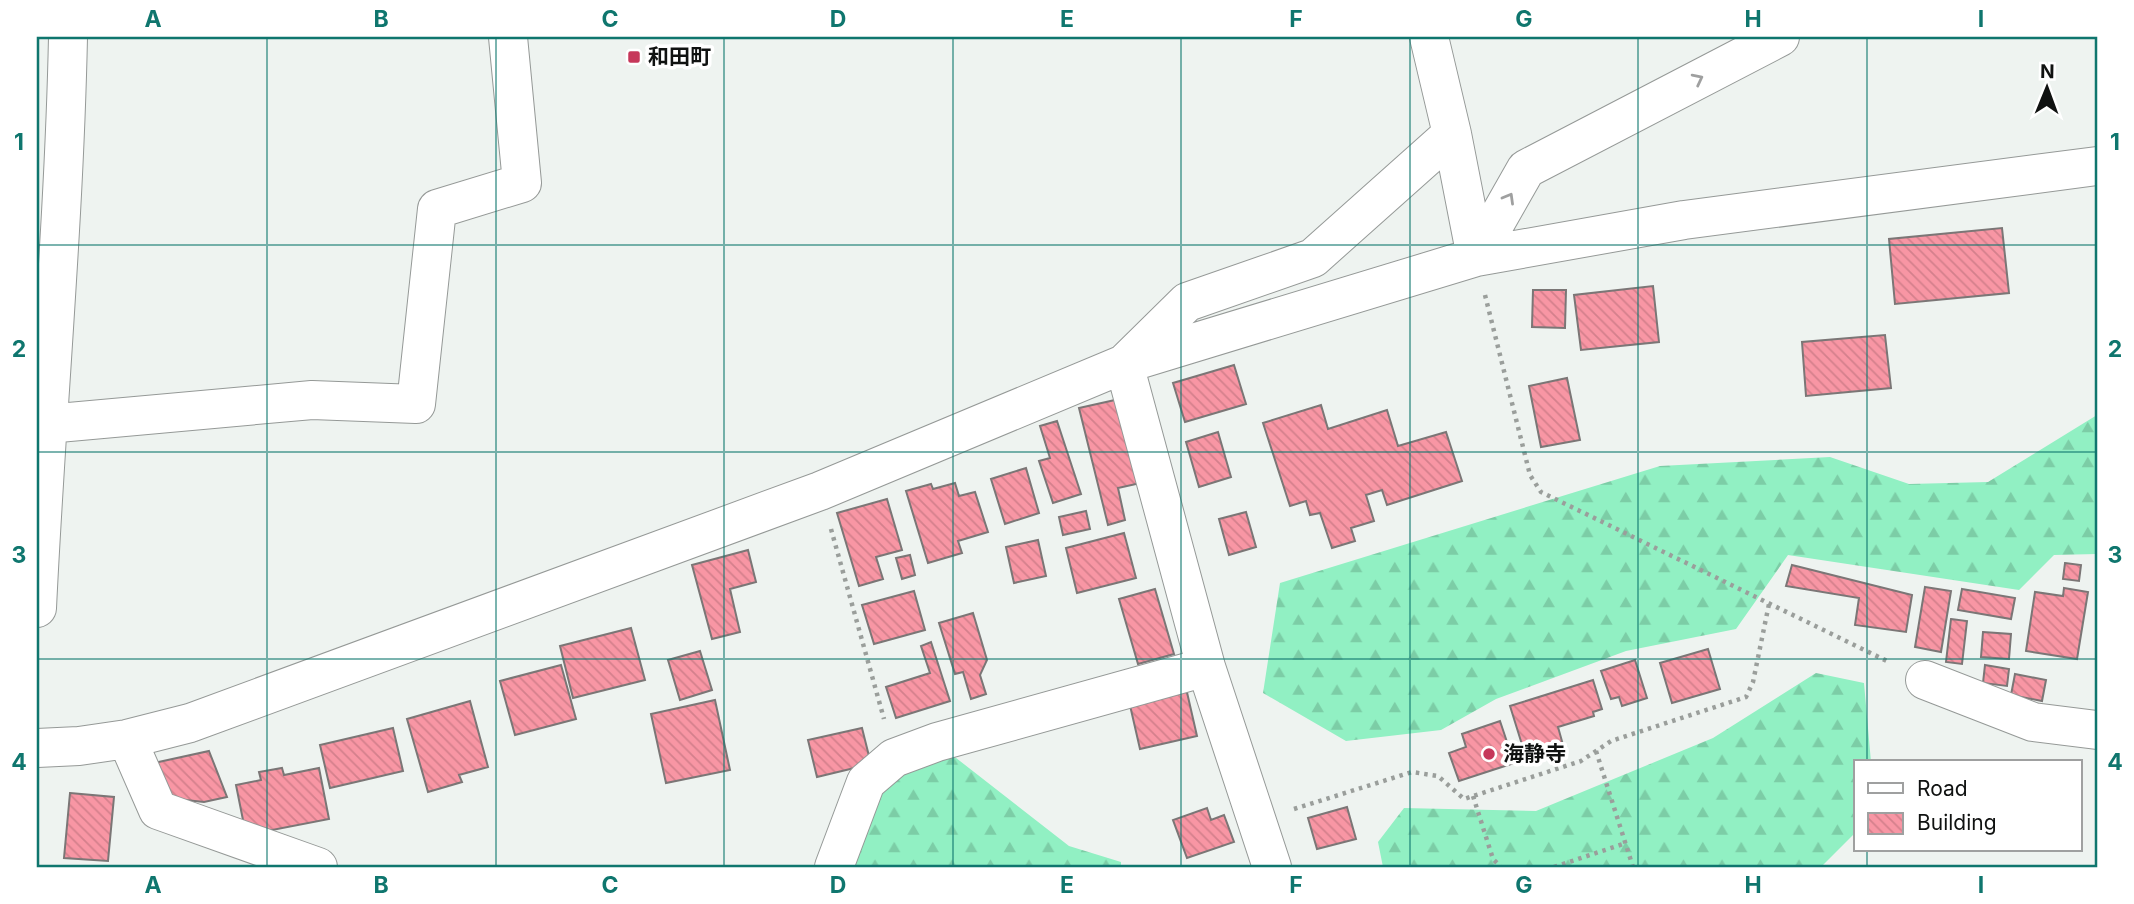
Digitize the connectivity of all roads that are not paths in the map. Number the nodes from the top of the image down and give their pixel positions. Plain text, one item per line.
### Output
1 (68, 37) edge
2 (508, 37) edge
3 (1429, 37) edge
4 (1780, 37) edge
5 (1452, 134) junction
6 (51, 142) edge
7 (2097, 166) edge
8 (1475, 257) junction
9 (1124, 364) junction
10 (47, 424) junction
11 (39, 503) edge
12 (37, 608) edge
13 (1206, 667) junction
14 (1925, 680) road end
15 (2097, 730) edge
16 (127, 739) junction
17 (37, 748) edge
18 (317, 867) edge
19 (834, 867) edge
20 (1272, 867) edge

1 - 6 street
2 - 10 street
3 - 5 street
8 -> 4 street
5 - 8 street
5 - 9 street
6 - 10 street
7 - 8 street
8 - 9 street
9 - 13 street
9 - 16 street
10 - 11 street
11 - 12 street
13 - 19 street
13 - 20 street
14 - 15 street
16 - 17 street
16 - 18 street

